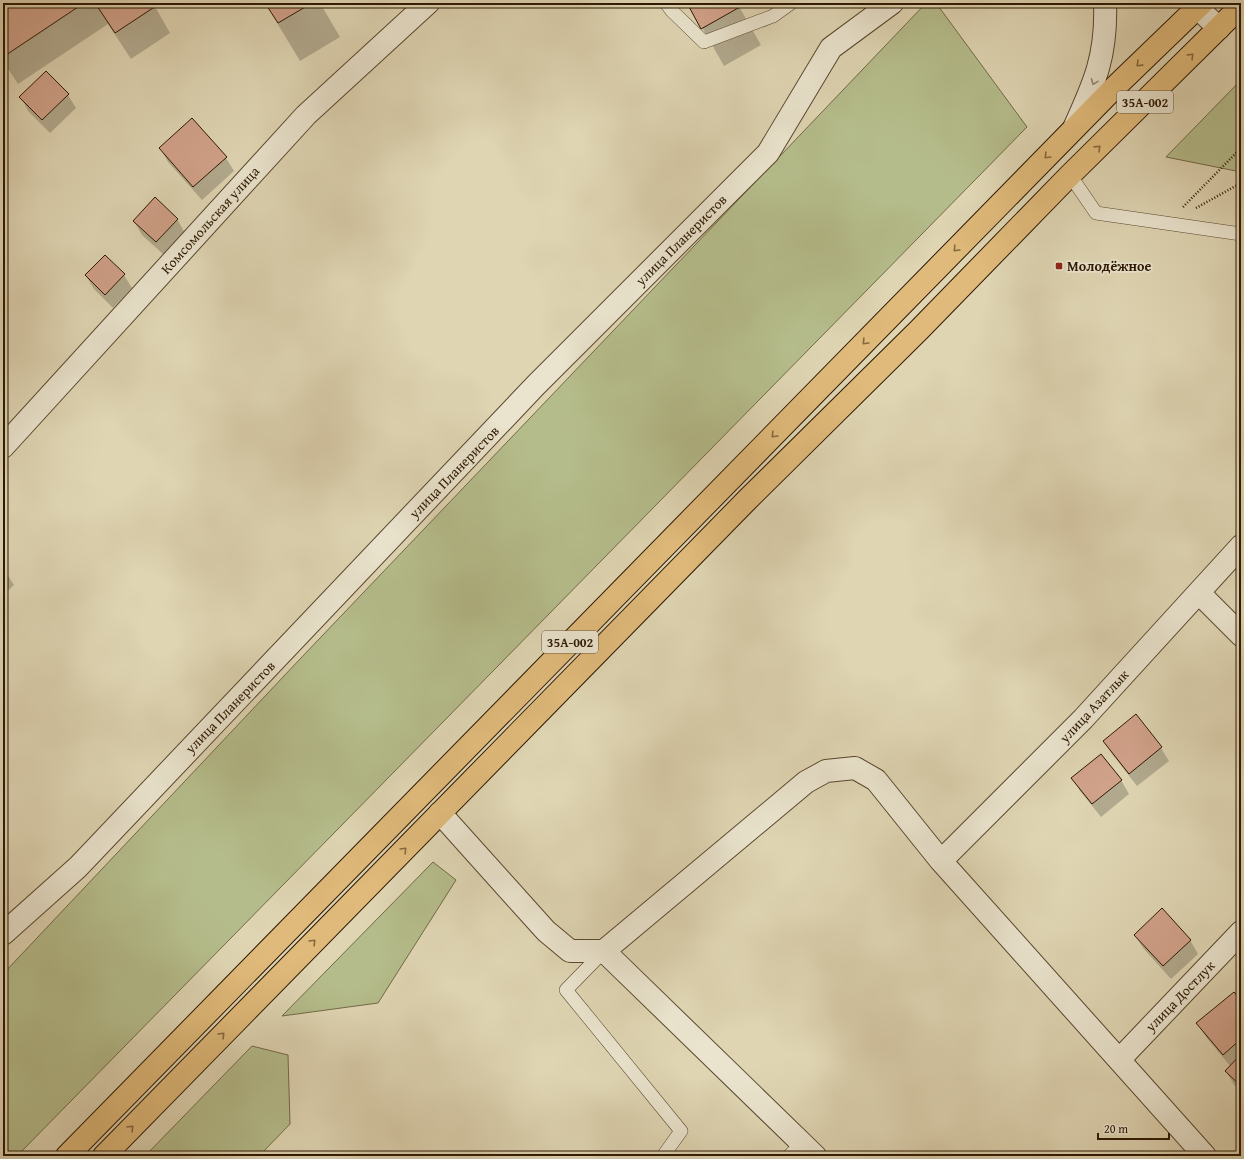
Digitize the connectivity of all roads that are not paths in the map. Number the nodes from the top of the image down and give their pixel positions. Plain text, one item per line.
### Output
1 (428, 3) edge
2 (666, 3) edge
3 (791, 3) edge
4 (892, 3) edge
5 (1105, 3) edge
6 (1197, 4) edge
7 (1241, 6) edge
8 (1219, 28) junction
9 (1074, 128) junction
10 (1070, 175) junction
11 (1241, 234) edge
12 (3, 447) edge
13 (1241, 546) edge
14 (1199, 593) junction
15 (1241, 635) edge
16 (440, 813) junction
17 (941, 861) junction
18 (1241, 932) edge
19 (3, 934) edge
20 (604, 951) junction
21 (1119, 1060) junction
22 (802, 1152) edge
23 (67, 1156) edge
24 (104, 1156) edge
25 (663, 1156) edge
26 (1205, 1156) edge

1 - 12 street, Комсомольская улица
2 - 3 lane
4 - 19 street, улица Планеристов
5 -> 9 street
6 - 8 street
6 -> 9 main road, 35А-002
7 - 8 main road, 35А-002
10 -> 8 main road, 35А-002
9 -> 23 main road, 35А-002
10 - 11 lane
10 - 16 main road, 35А-002
13 - 14 street, улица Азатлык
14 - 15 street
14 - 17 street, улица Азатлык
16 - 20 street
24 -> 16 main road, 35А-002
17 - 20 street
17 - 21 street
18 - 21 street, улица Достлук
20 - 22 street
20 - 25 lane
21 - 26 street

